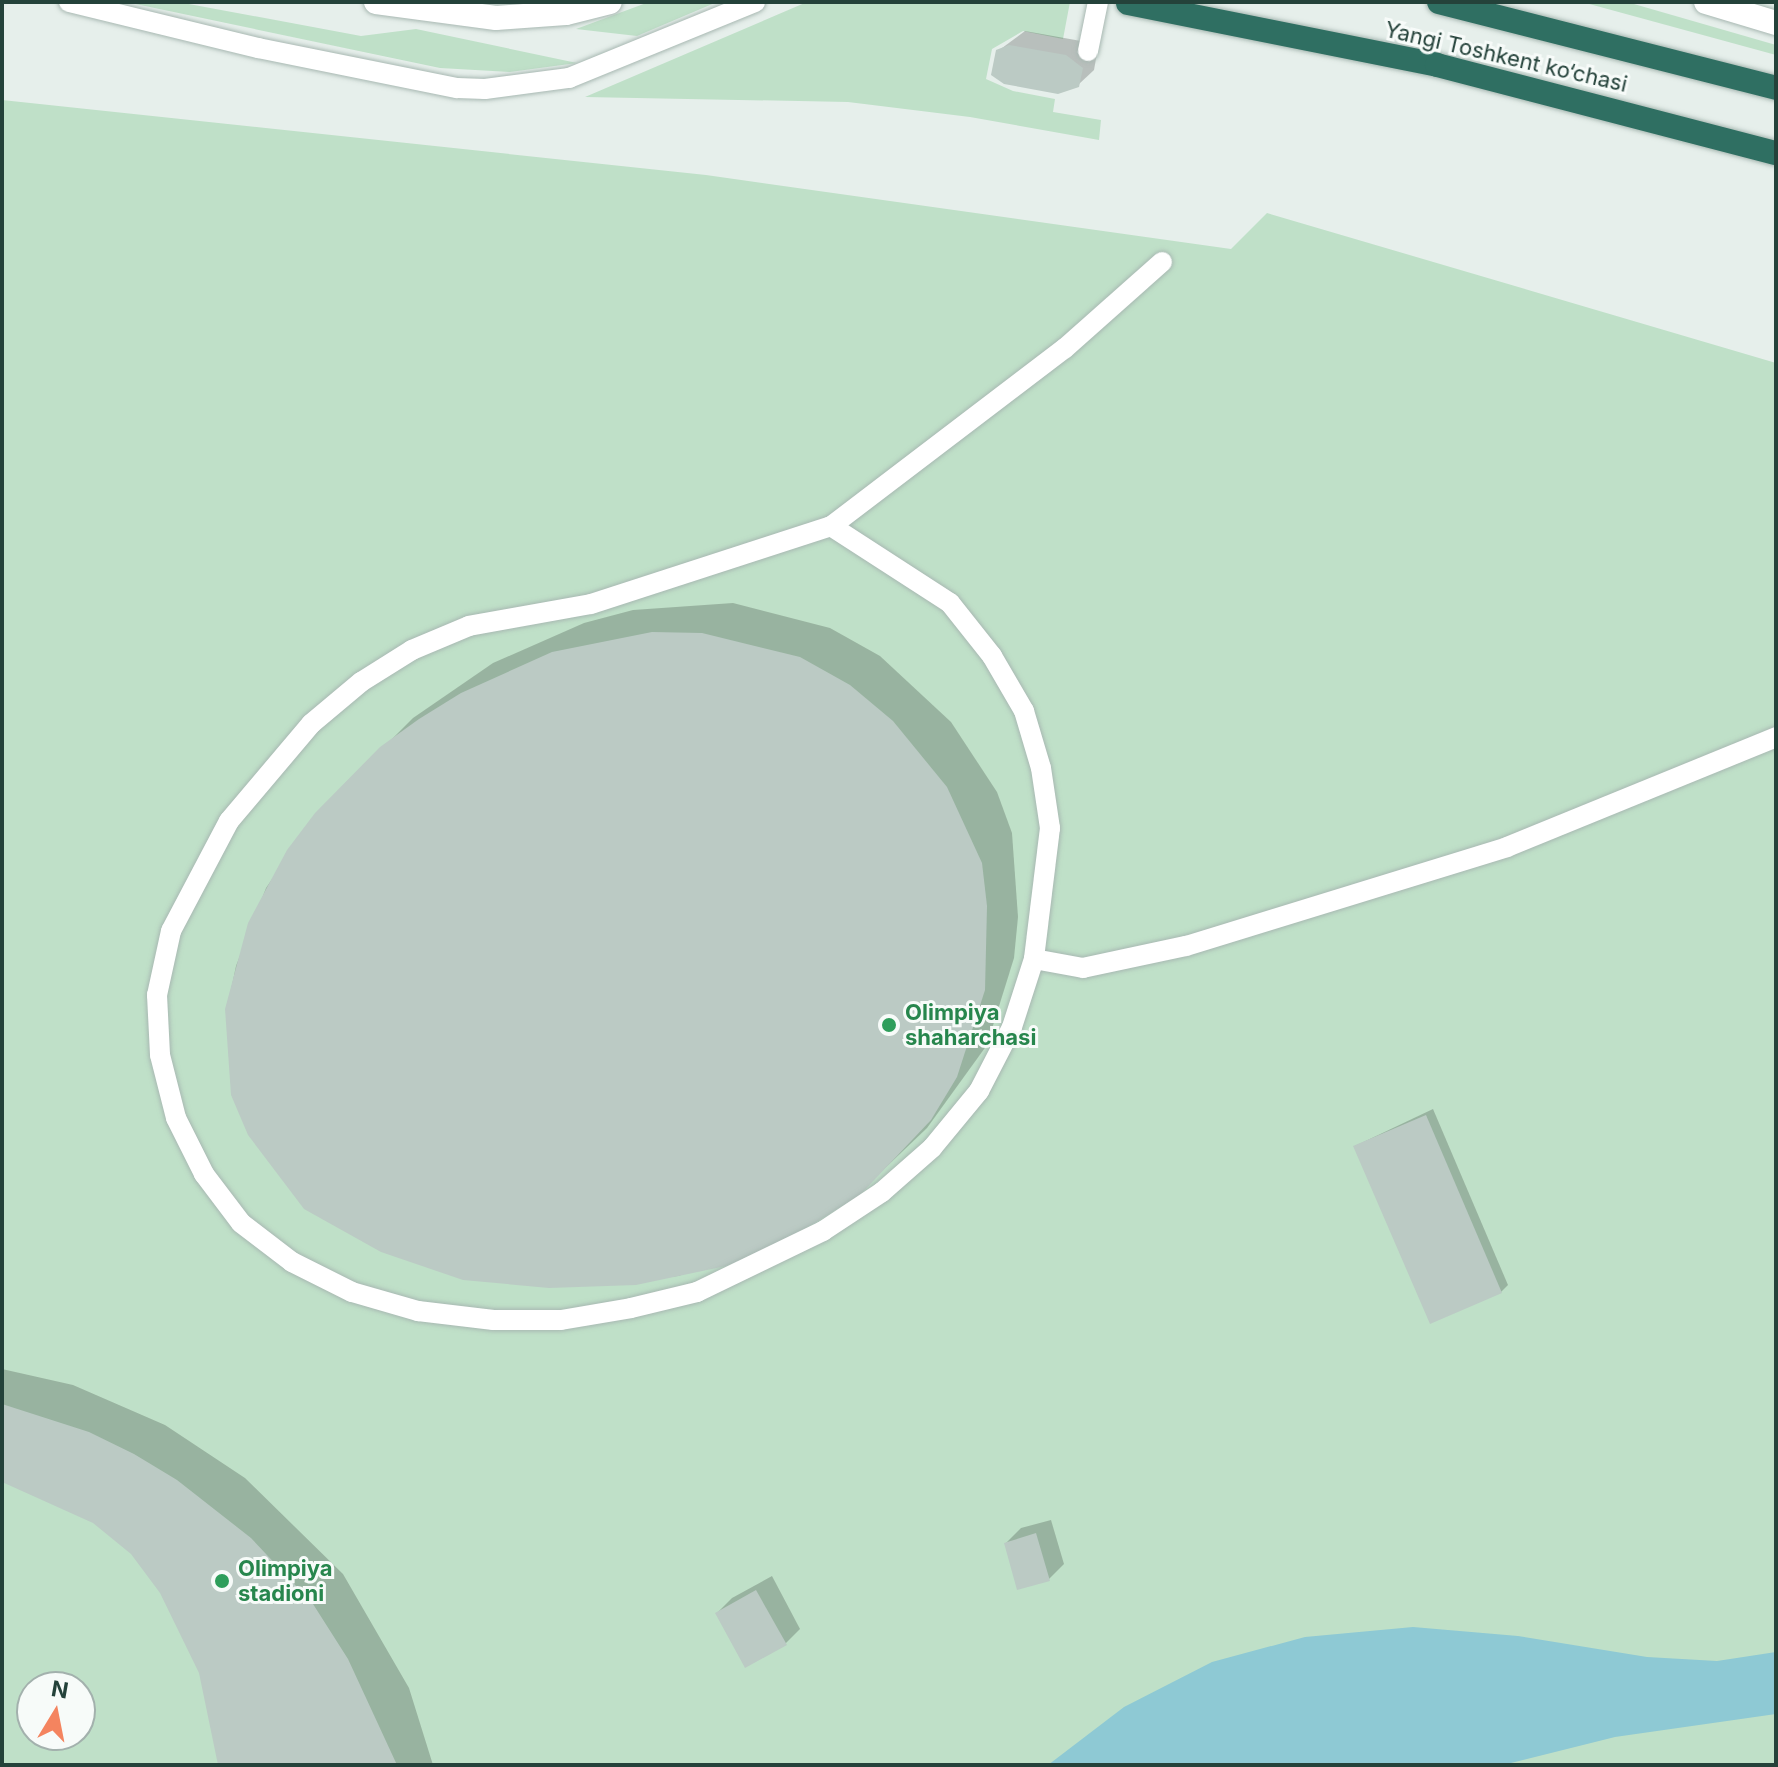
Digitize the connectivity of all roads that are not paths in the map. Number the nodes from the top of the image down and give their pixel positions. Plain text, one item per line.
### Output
1 (69, 2) edge
2 (376, 2) edge
3 (610, 2) edge
4 (755, 2) edge
5 (1098, 2) edge
6 (1439, 2) edge
7 (1706, 2) edge
8 (1128, 3) edge
9 (1776, 23) edge
10 (1088, 51) dead end
11 (1776, 88) edge
12 (1776, 153) edge
13 (1162, 262) dead end
14 (831, 526) junction
15 (1776, 737) edge
16 (1034, 959) junction

1 - 4 lane
2 - 3 main road
5 - 10 lane
6 - 11 highway, Yangi Toshkent ko‘chasi
7 - 9 main road
8 - 12 highway, Yangi Toshkent ko‘chasi
13 - 14 lane
14 - 16 lane
14 - 16 lane
15 - 16 lane

